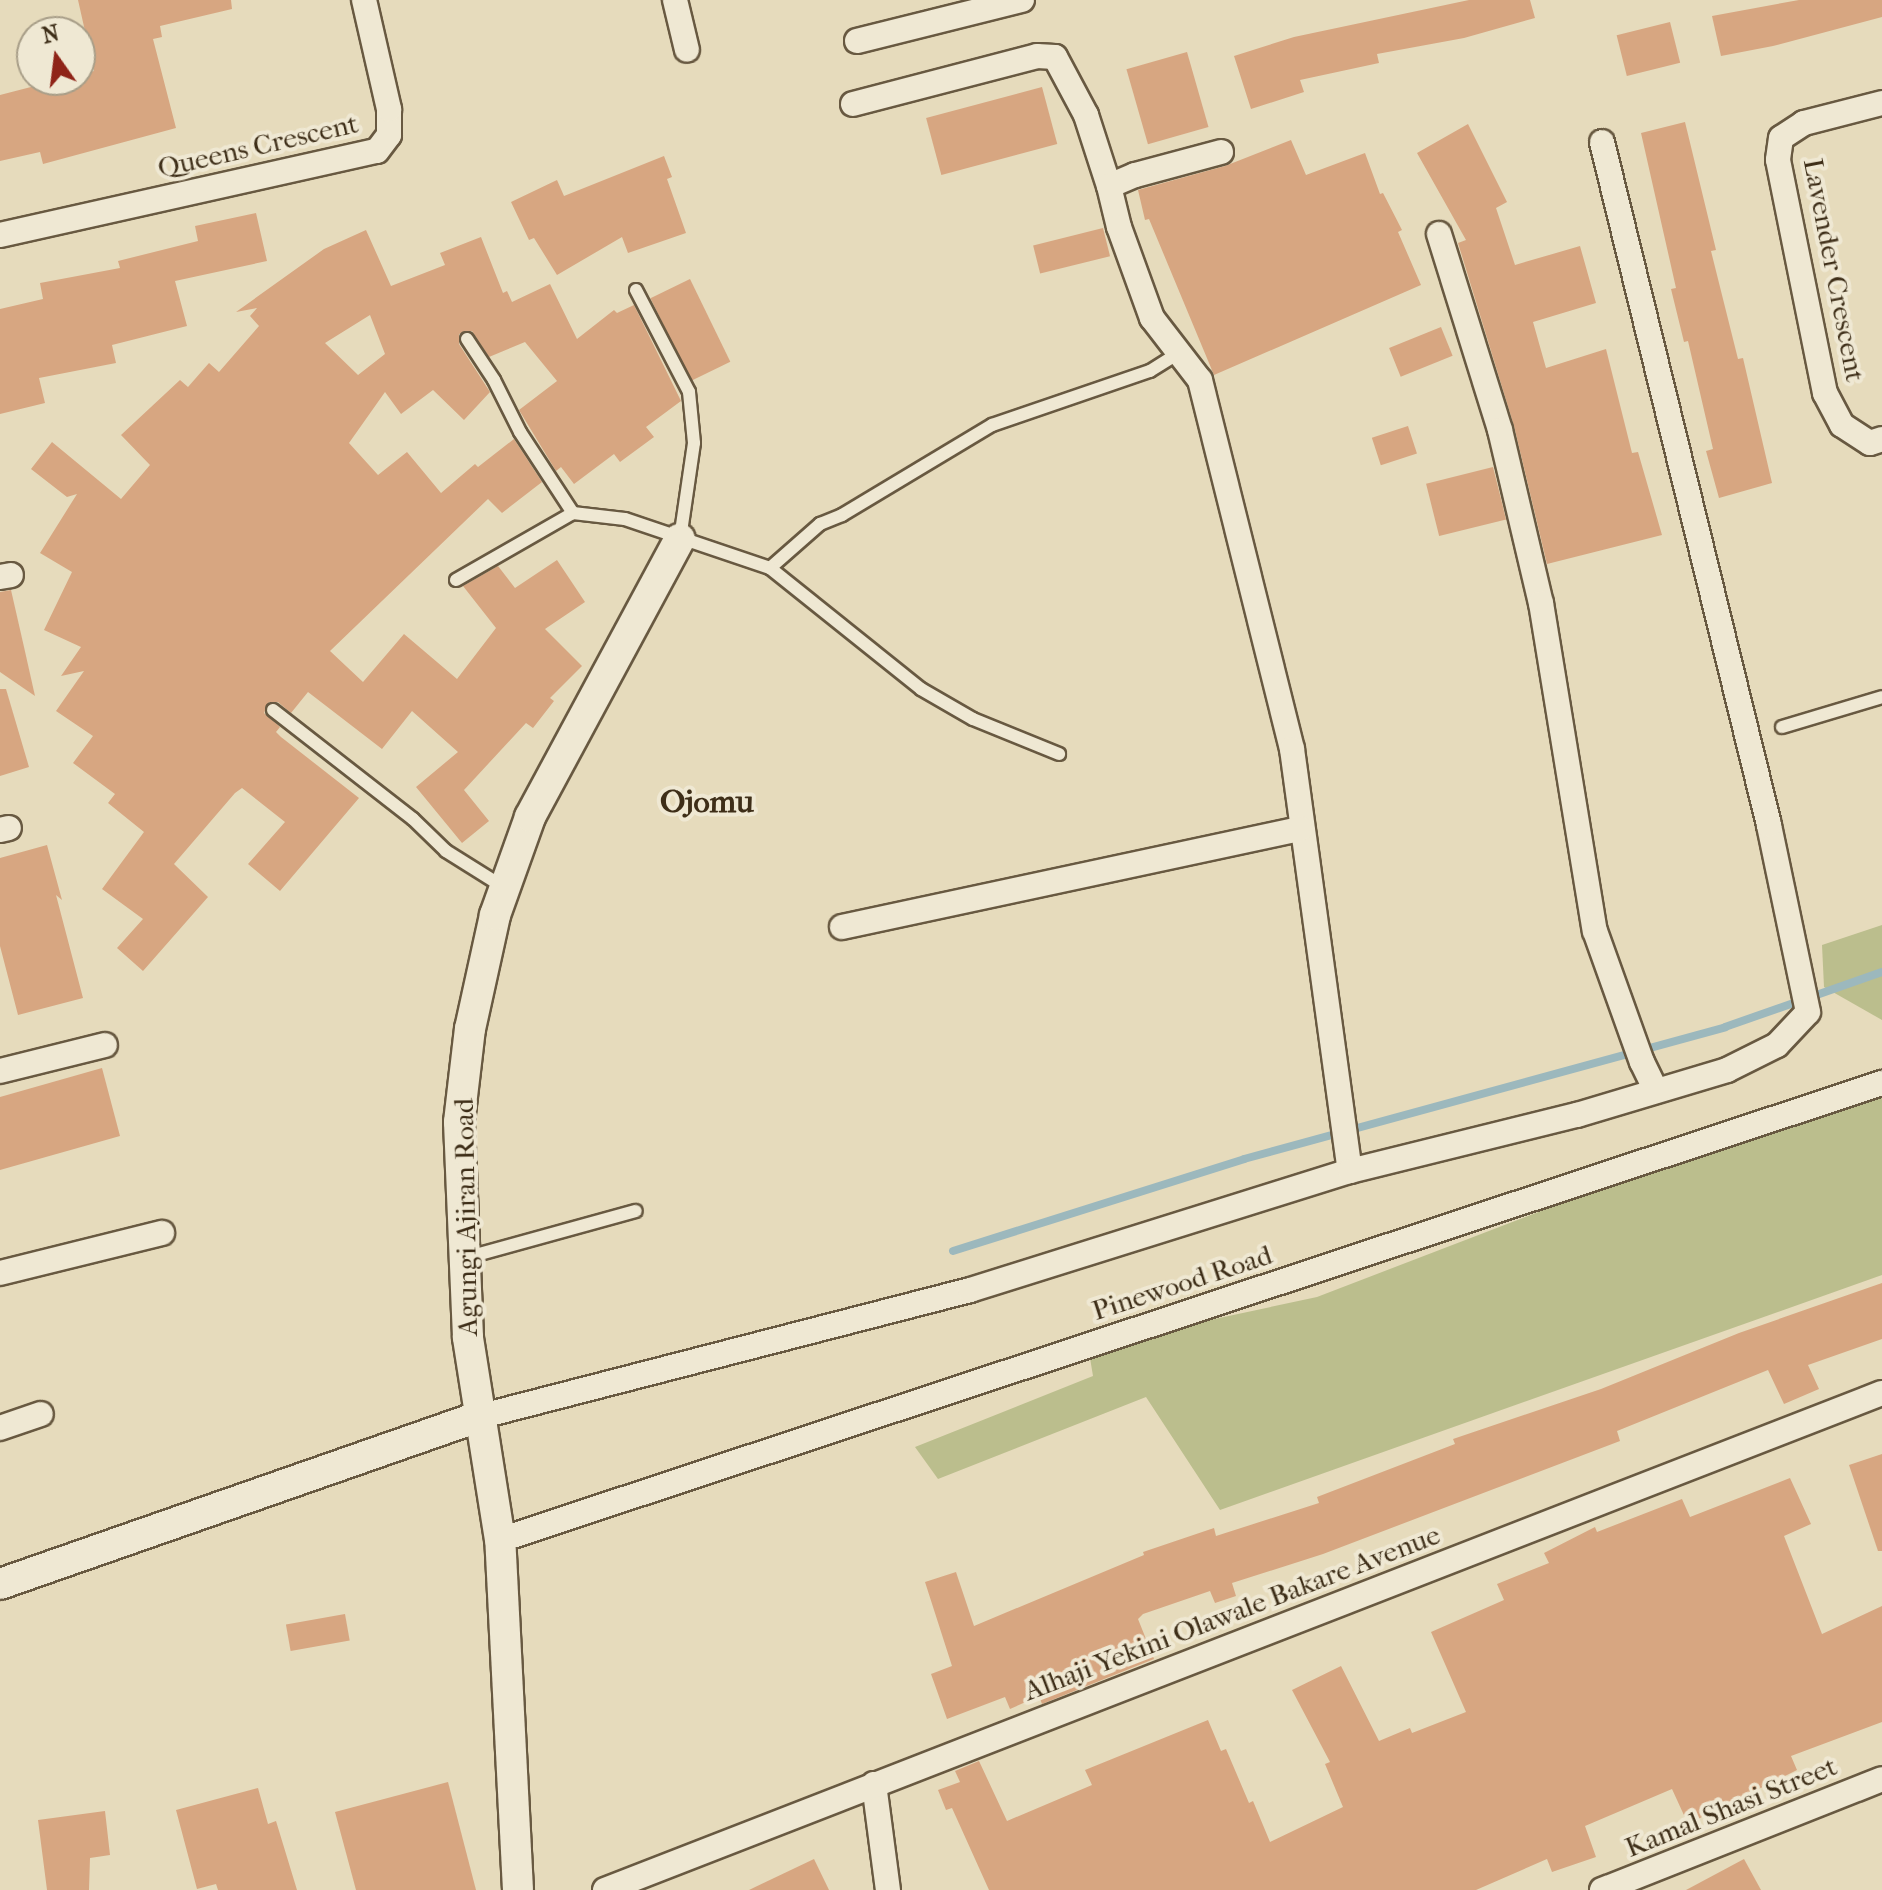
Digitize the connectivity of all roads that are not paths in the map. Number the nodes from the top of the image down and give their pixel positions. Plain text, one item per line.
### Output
1 (364, 0) edge
2 (675, 0) edge
3 (1022, 0) edge
4 (857, 41) dead end
5 (687, 50) dead end
6 (1882, 103) edge
7 (853, 104) dead end
8 (1602, 142) dead end
9 (1221, 152) dead end
10 (1109, 186) junction
11 (1439, 234) dead end
12 (0, 235) edge
13 (636, 290) dead end
14 (467, 339) dead end
15 (1180, 352) junction
16 (1882, 439) edge
17 (573, 513) junction
18 (680, 539) junction
19 (770, 568) junction
20 (456, 580) dead end
21 (1882, 697) edge
22 (273, 710) dead end
23 (1782, 727) dead end
24 (1059, 754) dead end
25 (1301, 829) junction
26 (505, 888) junction
27 (842, 927) dead end
28 (105, 1045) dead end
29 (0, 1071) edge
30 (1882, 1083) edge
31 (1656, 1091) junction
32 (1350, 1171) junction
33 (636, 1211) dead end
34 (162, 1233) dead end
35 (465, 1258) junction
36 (0, 1273) edge
37 (1882, 1393) edge
38 (41, 1414) dead end
39 (478, 1417) junction
40 (0, 1428) edge
41 (500, 1540) junction
42 (0, 1584) edge
43 (1882, 1779) edge
44 (874, 1784) junction
45 (518, 1890) edge
46 (605, 1890) edge
47 (888, 1890) edge
48 (1602, 1890) edge

1 - 12 street, Queens Crescent
2 - 5 street
3 - 4 street
6 - 16 street, Lavender Crescent
7 - 10 street
8 - 31 street
9 - 10 street
10 - 15 street
11 - 31 street
13 - 18 lane
14 - 17 lane
15 - 19 lane
15 - 25 street
17 - 18 lane
17 - 20 lane
18 - 19 lane
18 - 26 street, Agungi Ajiran Road
19 - 24 lane
21 - 23 lane
22 - 26 lane
25 - 27 street
25 - 32 street
26 - 35 street, Agungi Ajiran Road
28 - 29 street
30 - 41 street, Pinewood Road
31 - 32 street
32 - 39 street
33 - 35 lane
34 - 36 street
35 - 39 street, Agungi Ajiran Road
37 - 44 street, Alhaji Yekini Olawale Bakare Avenue
38 - 40 street
39 - 41 street, Agungi Ajiran Road
39 - 42 street
41 - 45 street, Agungi Ajiran Road
43 - 48 street, Kamal Shasi Street
44 - 46 street, Alhaji Yekini Olawale Bakare Avenue
44 - 47 street

